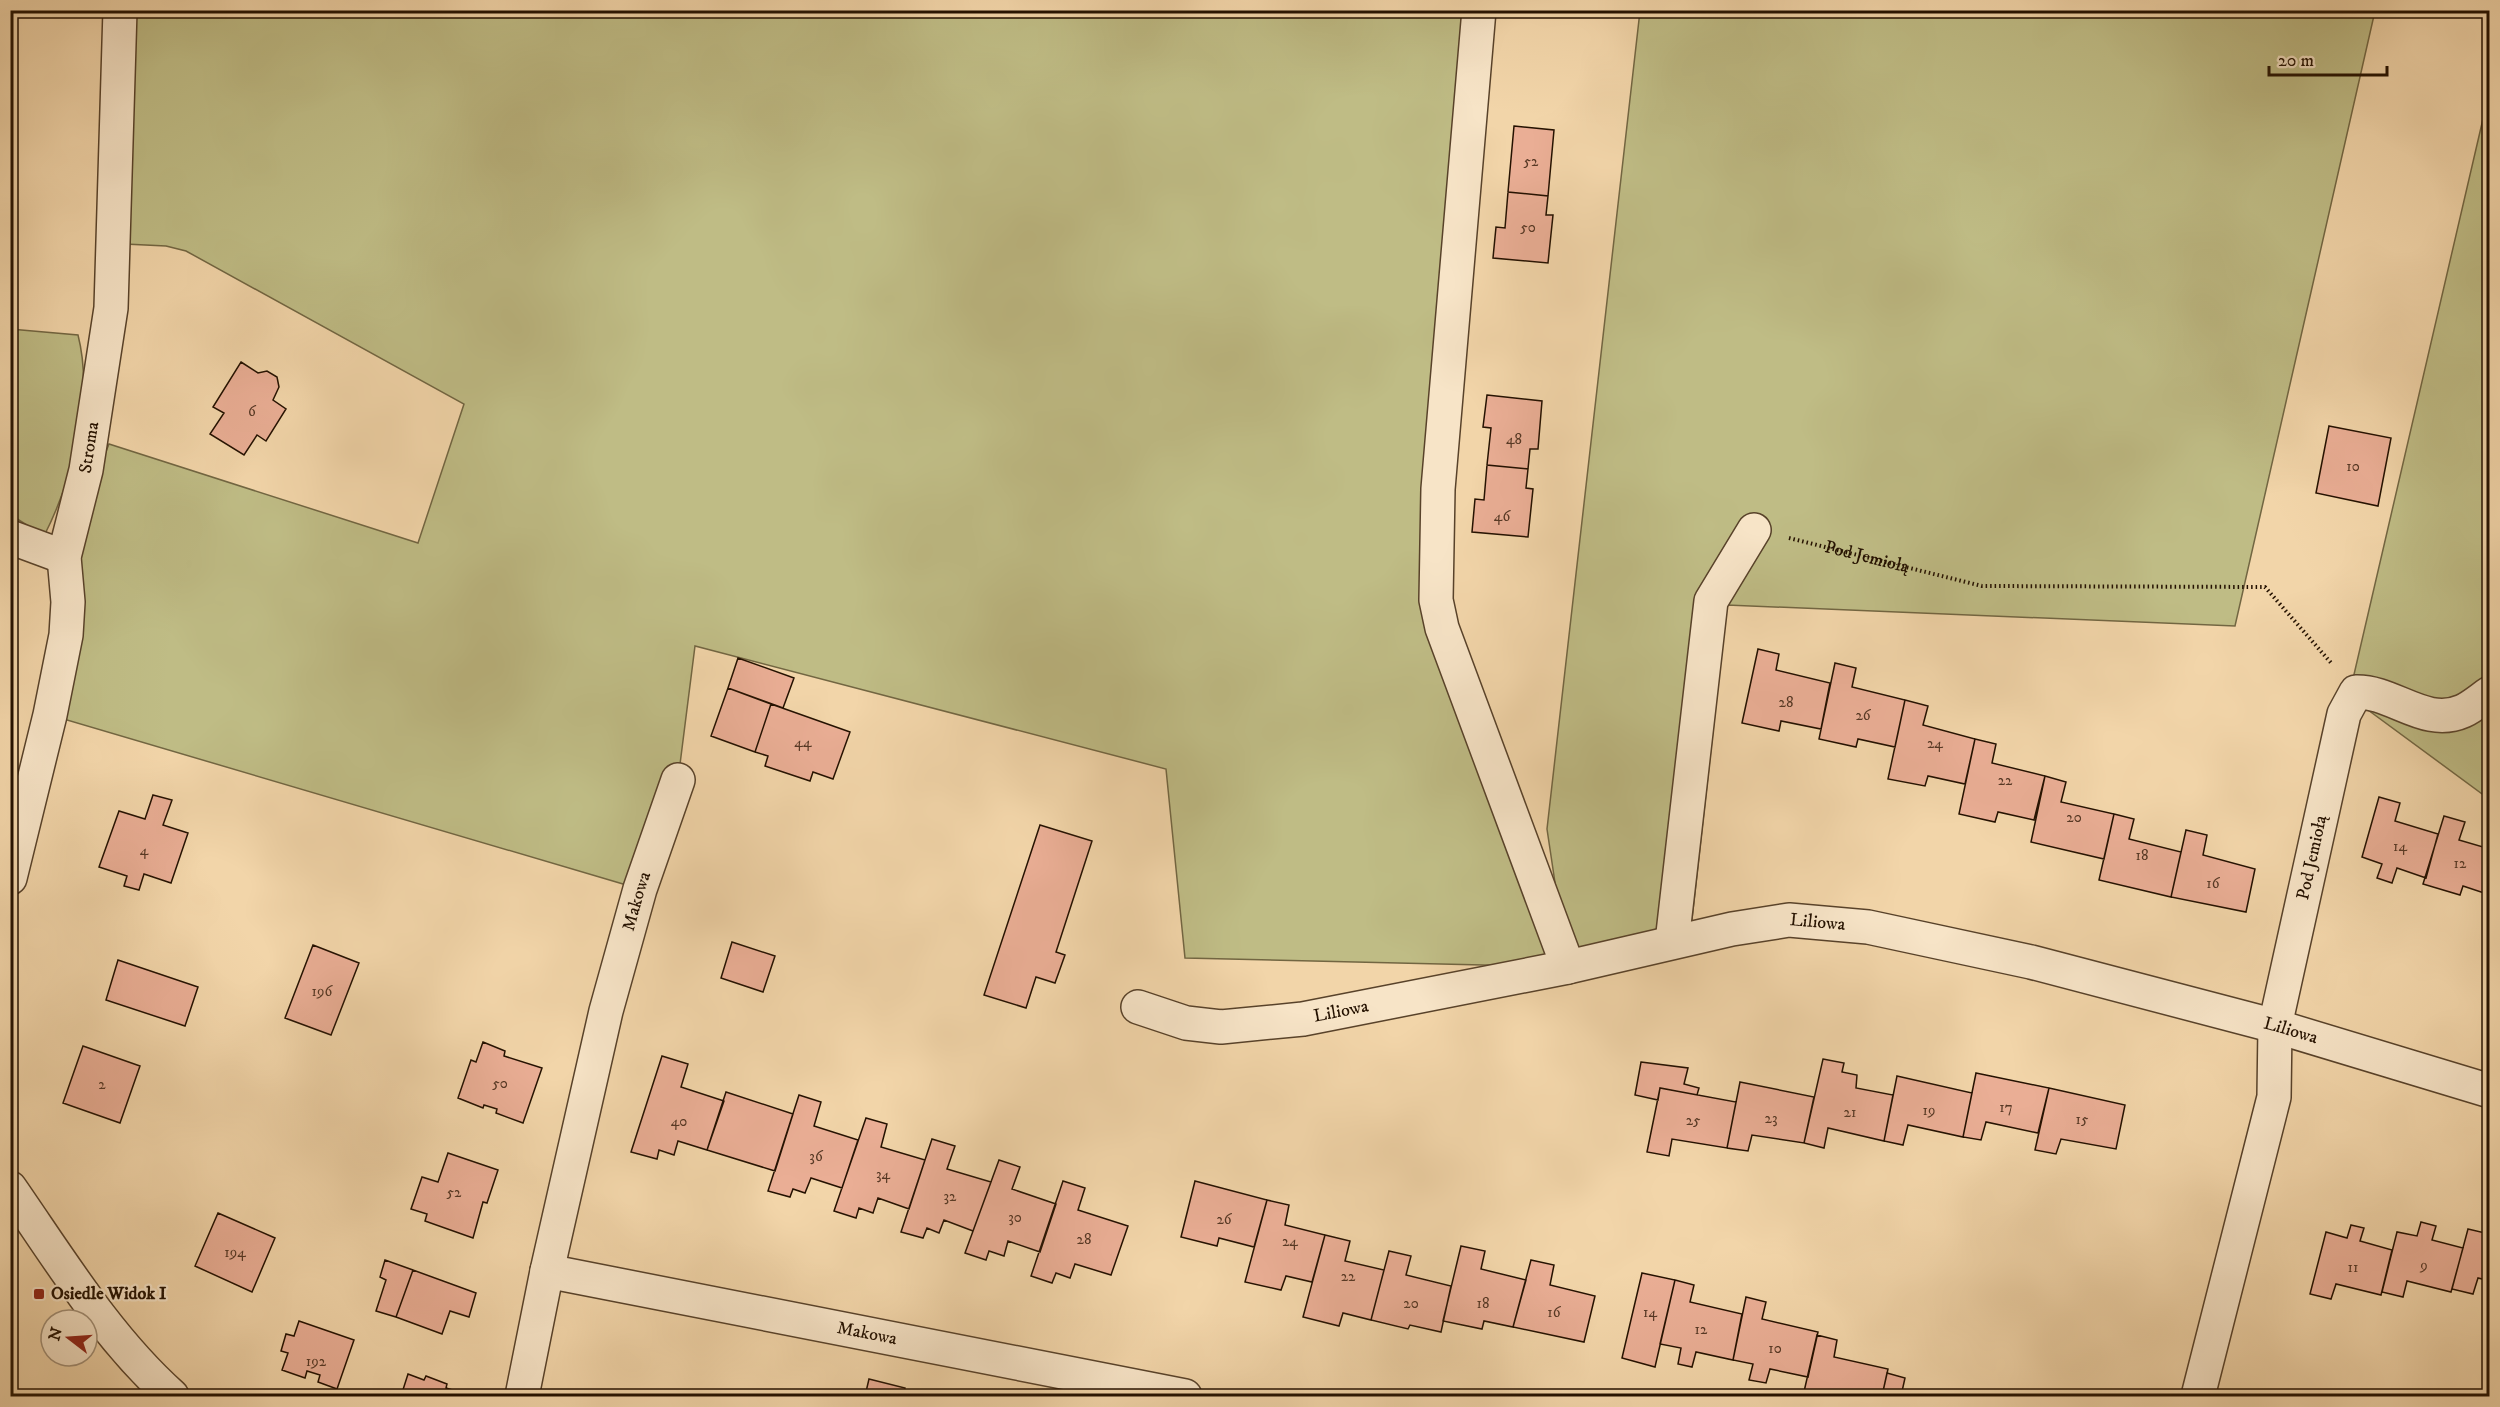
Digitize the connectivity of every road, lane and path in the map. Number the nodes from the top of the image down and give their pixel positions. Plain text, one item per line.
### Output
1 (120, 10) edge
2 (1479, 10) edge
3 (1754, 530) joint
4 (10, 537) edge
5 (64, 557) junction
6 (2356, 692) junction
7 (2490, 693) edge
8 (678, 780) dead end
9 (10, 878) edge
10 (1672, 942) junction
11 (1568, 967) junction
12 (1138, 1007) dead end
13 (2275, 1026) junction
14 (2490, 1091) edge
15 (10, 1188) edge
16 (547, 1271) junction
17 (172, 1396) edge
18 (522, 1396) edge
19 (1185, 1396) edge
20 (2198, 1396) edge

1 - 5 street, Stroma
2 - 11 street
3 - 6 path, Pod Jemiołą
3 - 10 street
4 - 5 street
5 - 9 street, Stroma
6 - 7 street
6 - 13 street, Pod Jemiołą
8 - 16 street, Makowa
10 - 11 street, Liliowa
10 - 13 street, Liliowa
11 - 12 street, Liliowa
13 - 14 street, Liliowa
13 - 20 street, Pod Jemiołą
15 - 17 street
16 - 18 street, Makowa
16 - 19 street, Makowa

